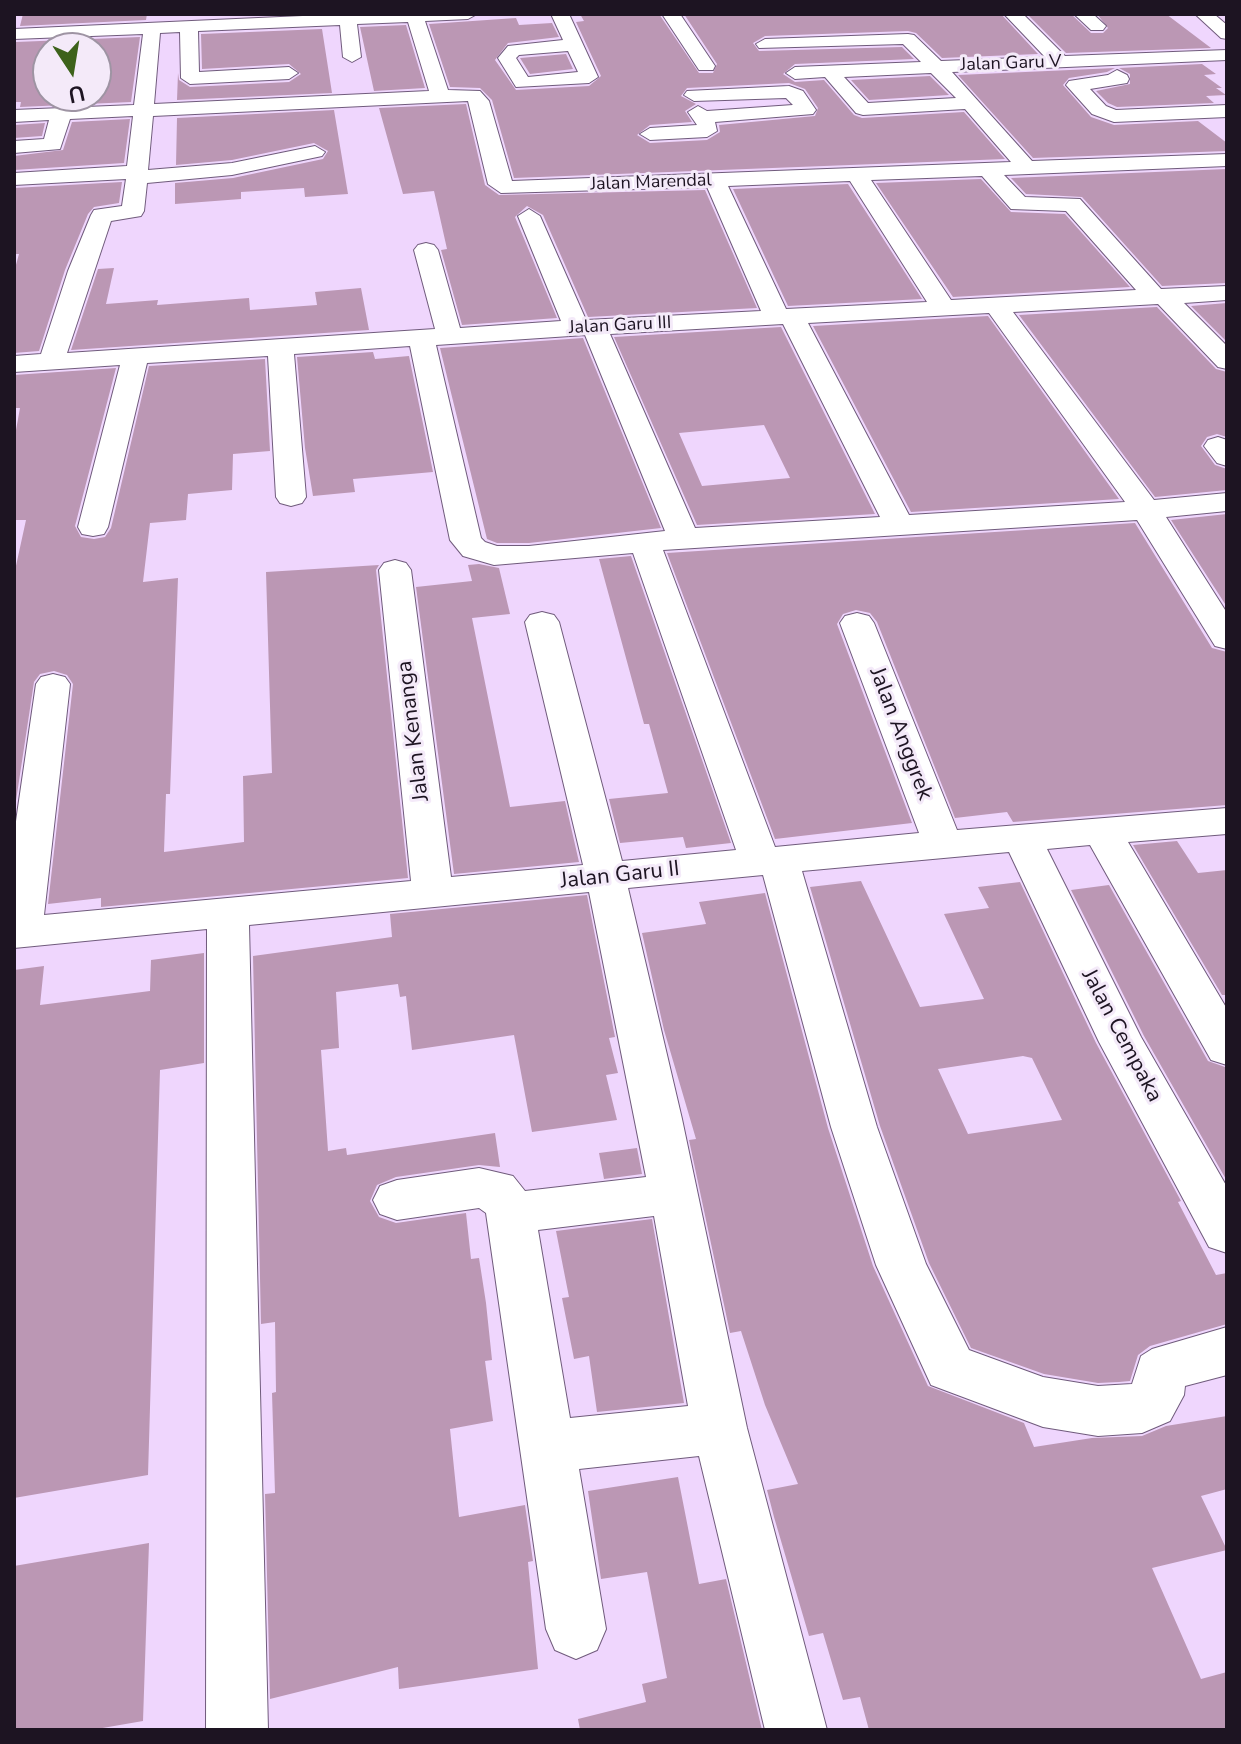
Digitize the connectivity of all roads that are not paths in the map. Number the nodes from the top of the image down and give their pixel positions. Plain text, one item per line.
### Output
1 (468, 14) edge
2 (560, 14) edge
3 (671, 14) edge
4 (1013, 14) edge
5 (1083, 14) edge
6 (1204, 14) edge
7 (415, 16) junction
8 (356, 17) edge
9 (220, 20) edge
10 (288, 22) junction
11 (918, 22) dead end
12 (189, 26) junction
13 (1097, 26) dead end
14 (152, 28) junction
15 (14, 34) edge
16 (1227, 34) edge
17 (908, 39) junction
18 (765, 44) dead end
19 (573, 45) dead end
20 (1227, 55) edge
21 (352, 57) dead end
22 (289, 60) junction
23 (1100, 60) junction
24 (1060, 62) junction
25 (706, 66) dead end
26 (935, 66) junction
27 (829, 71) junction
28 (795, 73) dead end
29 (440, 96) junction
30 (289, 98) dead end
31 (112, 103) edge
32 (970, 103) junction
33 (145, 104) junction
34 (863, 109) junction
35 (838, 111) dead end
36 (1227, 111) edge
37 (61, 114) junction
38 (14, 116) edge
39 (701, 117) junction
40 (649, 133) junction
41 (728, 141) dead end
42 (14, 147) edge
43 (315, 152) dead end
44 (1227, 160) edge
45 (1027, 168) junction
46 (988, 170) junction
47 (138, 174) junction
48 (857, 176) junction
49 (14, 179) edge
50 (715, 181) junction
51 (669, 182) junction
52 (529, 216) dead end
53 (426, 250) dead end
54 (1227, 293) edge
55 (1159, 296) junction
56 (996, 306) junction
57 (944, 309) junction
58 (785, 317) junction
59 (586, 328) junction
60 (451, 338) junction
61 (422, 340) junction
62 (281, 349) junction
63 (135, 358) junction
64 (1227, 361) edge
65 (51, 363) junction
66 (14, 364) edge
67 (291, 497) dead end
68 (1227, 502) edge
69 (1146, 510) junction
70 (899, 525) junction
71 (93, 527) dead end
72 (684, 538) junction
73 (645, 542) junction
74 (395, 570) dead end
75 (542, 622) dead end
76 (857, 623) dead end
77 (1227, 639) edge
78 (53, 684) dead end
79 (1227, 821) edge
80 (1101, 830) junction
81 (1022, 837) junction
82 (943, 844) junction
83 (770, 860) junction
84 (606, 878) junction
85 (433, 893) junction
86 (228, 912) junction
87 (18, 933) edge
88 (1227, 1048) edge
89 (671, 1194) junction
90 (397, 1200) dead end
91 (511, 1213) junction
92 (1227, 1232) edge
93 (1227, 1351) edge
94 (720, 1428) junction
95 (547, 1447) junction
96 (576, 1629) dead end
97 (235, 1730) edge
98 (796, 1730) edge

1 - 7 street
2 - 19 street
3 - 25 street
4 - 24 street
5 - 13 street
6 - 16 street
7 - 8 street
7 - 29 street
8 - 10 street
8 - 21 street
9 - 10 street
9 - 12 street
10 - 22 street
11 - 17 street
12 - 14 street
12 - 22 street
14 - 15 street
14 - 33 street
17 - 18 street
17 - 26 street
20 - 23 street, Jalan Garu V
22 - 30 street
23 - 24 street, Jalan Garu V
23 - 36 street
24 - 26 street, Jalan Garu V
26 - 27 street, Jalan Garu V
26 - 32 street
27 - 28 street, Jalan Garu V
27 - 34 street
29 - 33 street, Jalan Marendal
29 - 51 street, Jalan Marendal
31 - 33 street
32 - 34 street
32 - 45 street
33 - 37 street
33 - 47 street
34 - 35 street
37 - 38 street
37 - 42 street
39 - 39 street
39 - 40 street
40 - 41 street
40 - 51 street
43 - 47 street
44 - 45 street, Jalan Marendal
45 - 46 street, Jalan Marendal
46 - 48 street, Jalan Marendal
46 - 55 street
47 - 49 street
47 - 65 street
48 - 50 street, Jalan Marendal
48 - 57 street
50 - 51 street, Jalan Marendal
50 - 58 street
52 - 59 street
53 - 60 street
54 - 55 street, Jalan Garu III
55 - 56 street, Jalan Garu III
55 - 64 street
56 - 57 street, Jalan Garu III
56 - 69 street
57 - 58 street, Jalan Garu III
58 - 59 street, Jalan Garu III
58 - 70 street
59 - 60 street, Jalan Garu III
59 - 72 street
60 - 61 street, Jalan Garu III
61 - 62 street, Jalan Garu III
61 - 73 street
62 - 63 street, Jalan Garu III
62 - 67 street
63 - 65 street, Jalan Garu III
63 - 71 street
65 - 66 street, Jalan Garu III
68 - 69 street
69 - 70 street
69 - 77 street
70 - 72 street
72 - 73 street
73 - 83 street
74 - 85 street, Jalan Kenanga
75 - 84 street
76 - 82 street, Jalan Anggrek
78 - 87 street
79 - 80 street, Jalan Garu II
80 - 81 street, Jalan Garu II
80 - 88 street
81 - 82 street, Jalan Garu II
81 - 92 street, Jalan Cempaka
82 - 83 street, Jalan Garu II
83 - 84 street, Jalan Garu II
83 - 93 street
84 - 85 street, Jalan Garu II
84 - 89 street
85 - 86 street, Jalan Garu II
86 - 87 street, Jalan Garu II
86 - 97 street
89 - 91 street
89 - 94 street
90 - 91 street
91 - 95 street
94 - 95 street
94 - 98 street
95 - 96 street

